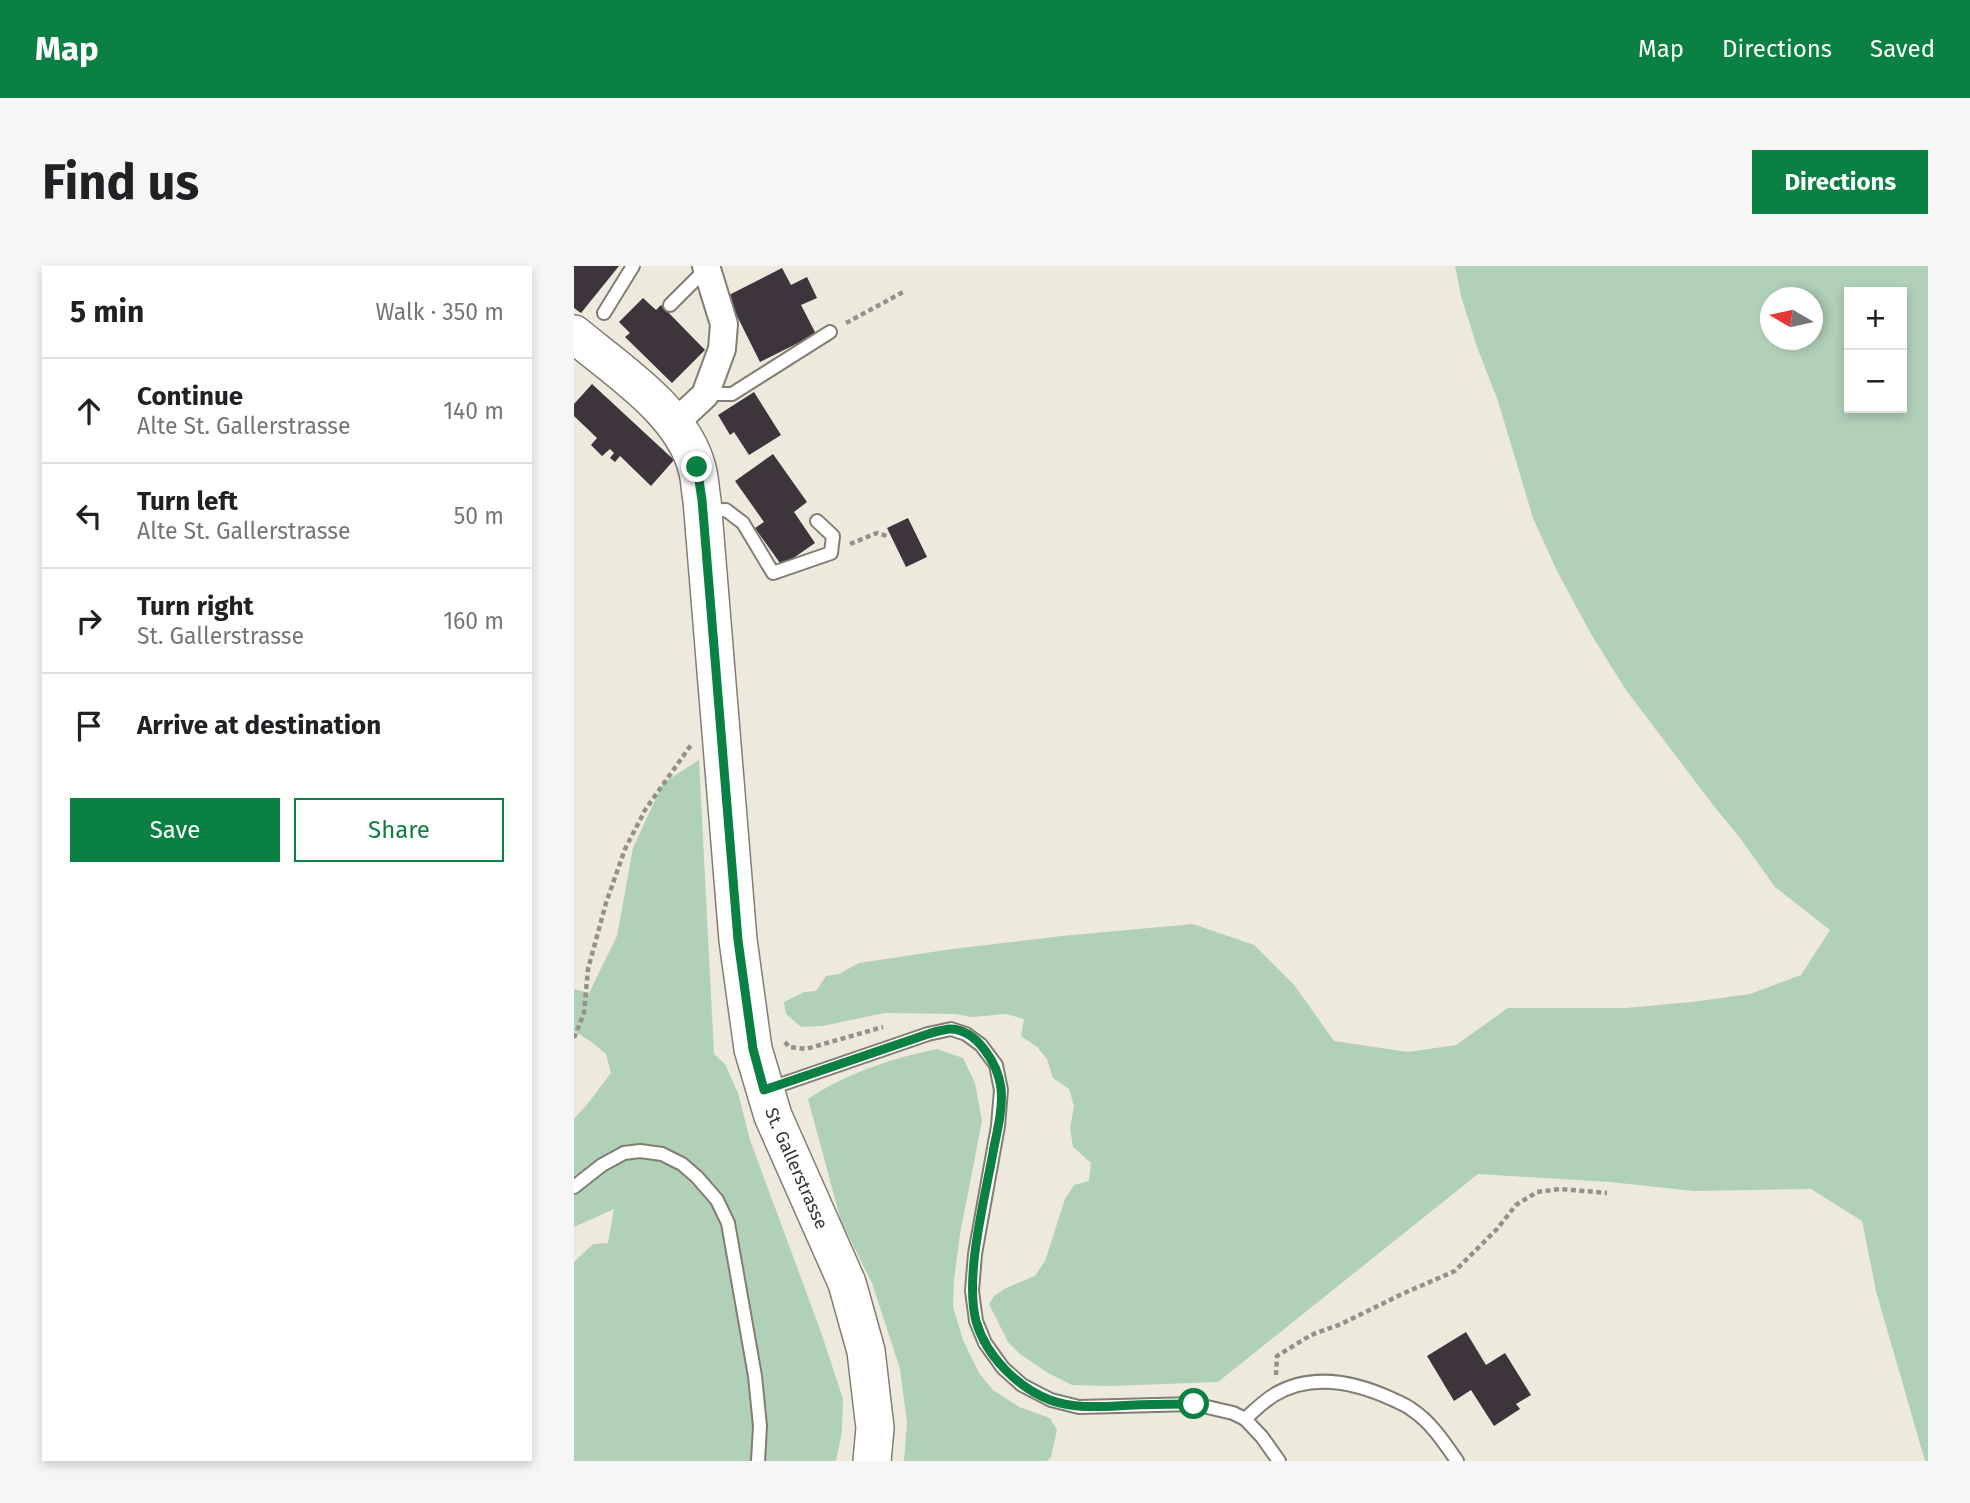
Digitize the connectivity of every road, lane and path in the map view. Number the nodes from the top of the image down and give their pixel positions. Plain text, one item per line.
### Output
1 (633, 266) edge
2 (707, 267) edge
3 (905, 291) dead end
4 (670, 305) dead end
5 (604, 313) dead end
6 (830, 332) joint
7 (574, 334) edge
8 (705, 394) junction
9 (675, 423) junction
10 (703, 511) junction
11 (817, 521) dead end
12 (887, 536) dead end
13 (831, 547) junction
14 (721, 731) junction
15 (890, 1025) dead end
16 (574, 1038) edge
17 (782, 1039) dead end
18 (764, 1090) junction
19 (574, 1187) edge
20 (1607, 1193) dead end
21 (1275, 1395) junction
22 (1245, 1419) junction
23 (758, 1461) edge
24 (872, 1461) edge
25 (1279, 1461) edge
26 (1457, 1461) edge

1 - 5 lane
2 - 4 lane
2 - 8 street
3 - 6 path
6 - 8 lane
7 - 9 street, St. Gallerstrasse
8 - 9 street
9 - 10 street, St. Gallerstrasse
10 - 13 lane
10 - 14 street, St. Gallerstrasse
11 - 13 lane
12 - 13 path
14 - 16 path
14 - 18 street, St. Gallerstrasse
15 - 17 path
18 - 22 lane
18 - 24 street, St. Gallerstrasse
19 - 23 lane
20 - 21 path
21 - 22 lane
21 - 26 lane
22 - 25 lane

